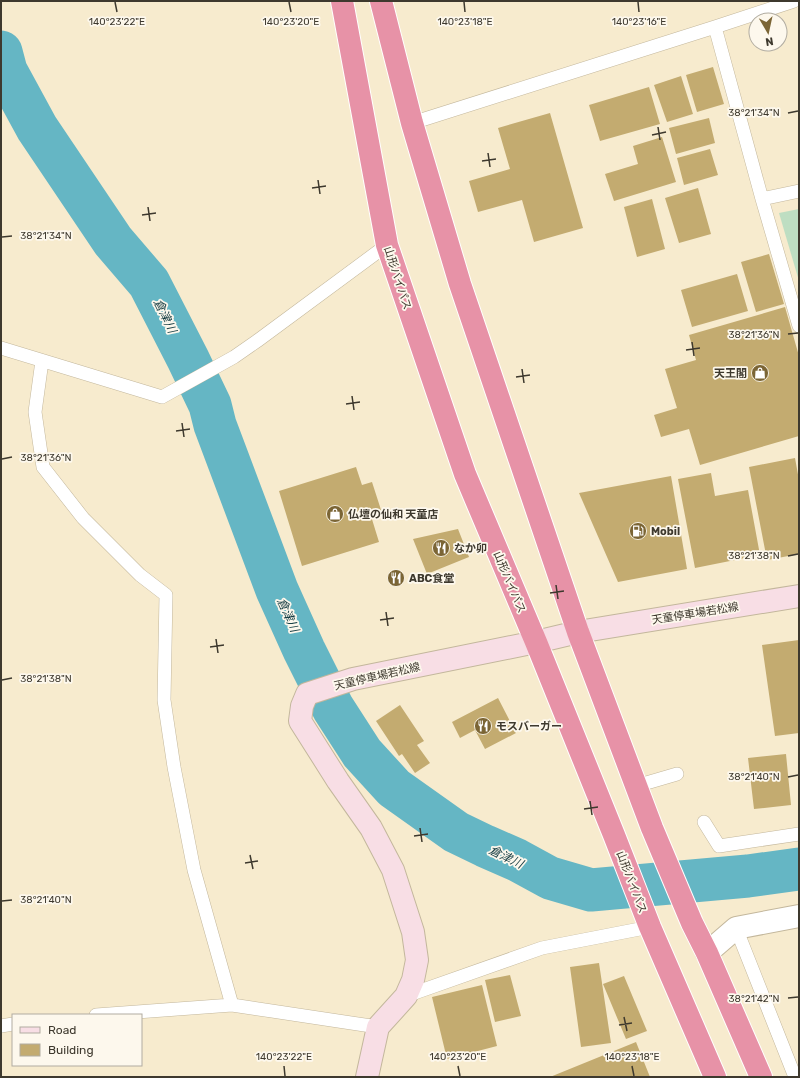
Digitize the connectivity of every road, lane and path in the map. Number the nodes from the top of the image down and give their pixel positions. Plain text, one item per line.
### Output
1 (342, 1) edge
2 (381, 1) edge
3 (794, 1) edge
4 (715, 27) junction
5 (412, 122) junction
6 (799, 191) edge
7 (762, 199) junction
8 (387, 245) junction
9 (799, 326) edge
10 (1, 348) edge
11 (42, 361) junction
12 (799, 596) edge
13 (578, 632) junction
14 (536, 642) junction
15 (677, 774) dead end
16 (636, 786) junction
17 (704, 822) dead end
18 (799, 834) edge
19 (799, 916) edge
20 (650, 927) junction
21 (736, 928) junction
22 (706, 953) junction
23 (406, 996) junction
24 (232, 1005) junction
25 (110, 1014) edge
26 (12, 1024) edge
27 (1, 1026) edge
28 (378, 1027) junction
29 (367, 1077) edge
30 (715, 1077) edge
31 (760, 1077) edge
32 (795, 1077) edge

1 - 8 highway, 山形バイパス
2 - 5 highway
3 - 4 lane
4 - 5 lane
4 - 7 lane
5 - 13 highway
6 - 7 lane
7 - 9 lane
8 - 11 lane
8 - 14 highway, 山形バイパス
10 - 11 lane
11 - 24 lane
12 - 13 main road, 天童停車場若松線
13 - 14 main road, 天童停車場若松線
13 - 16 highway
14 - 20 highway, 山形バイパス
14 - 23 main road, 天童停車場若松線
15 - 16 lane
16 - 22 highway
17 - 18 lane
19 - 21 street
20 - 23 lane
20 - 30 highway, 山形バイパス
21 - 22 street
21 - 32 lane
22 - 31 highway
23 - 28 main road, 天童停車場若松線
24 - 25 lane
24 - 28 lane
26 - 27 lane
28 - 29 main road, 天童停車場若松線

